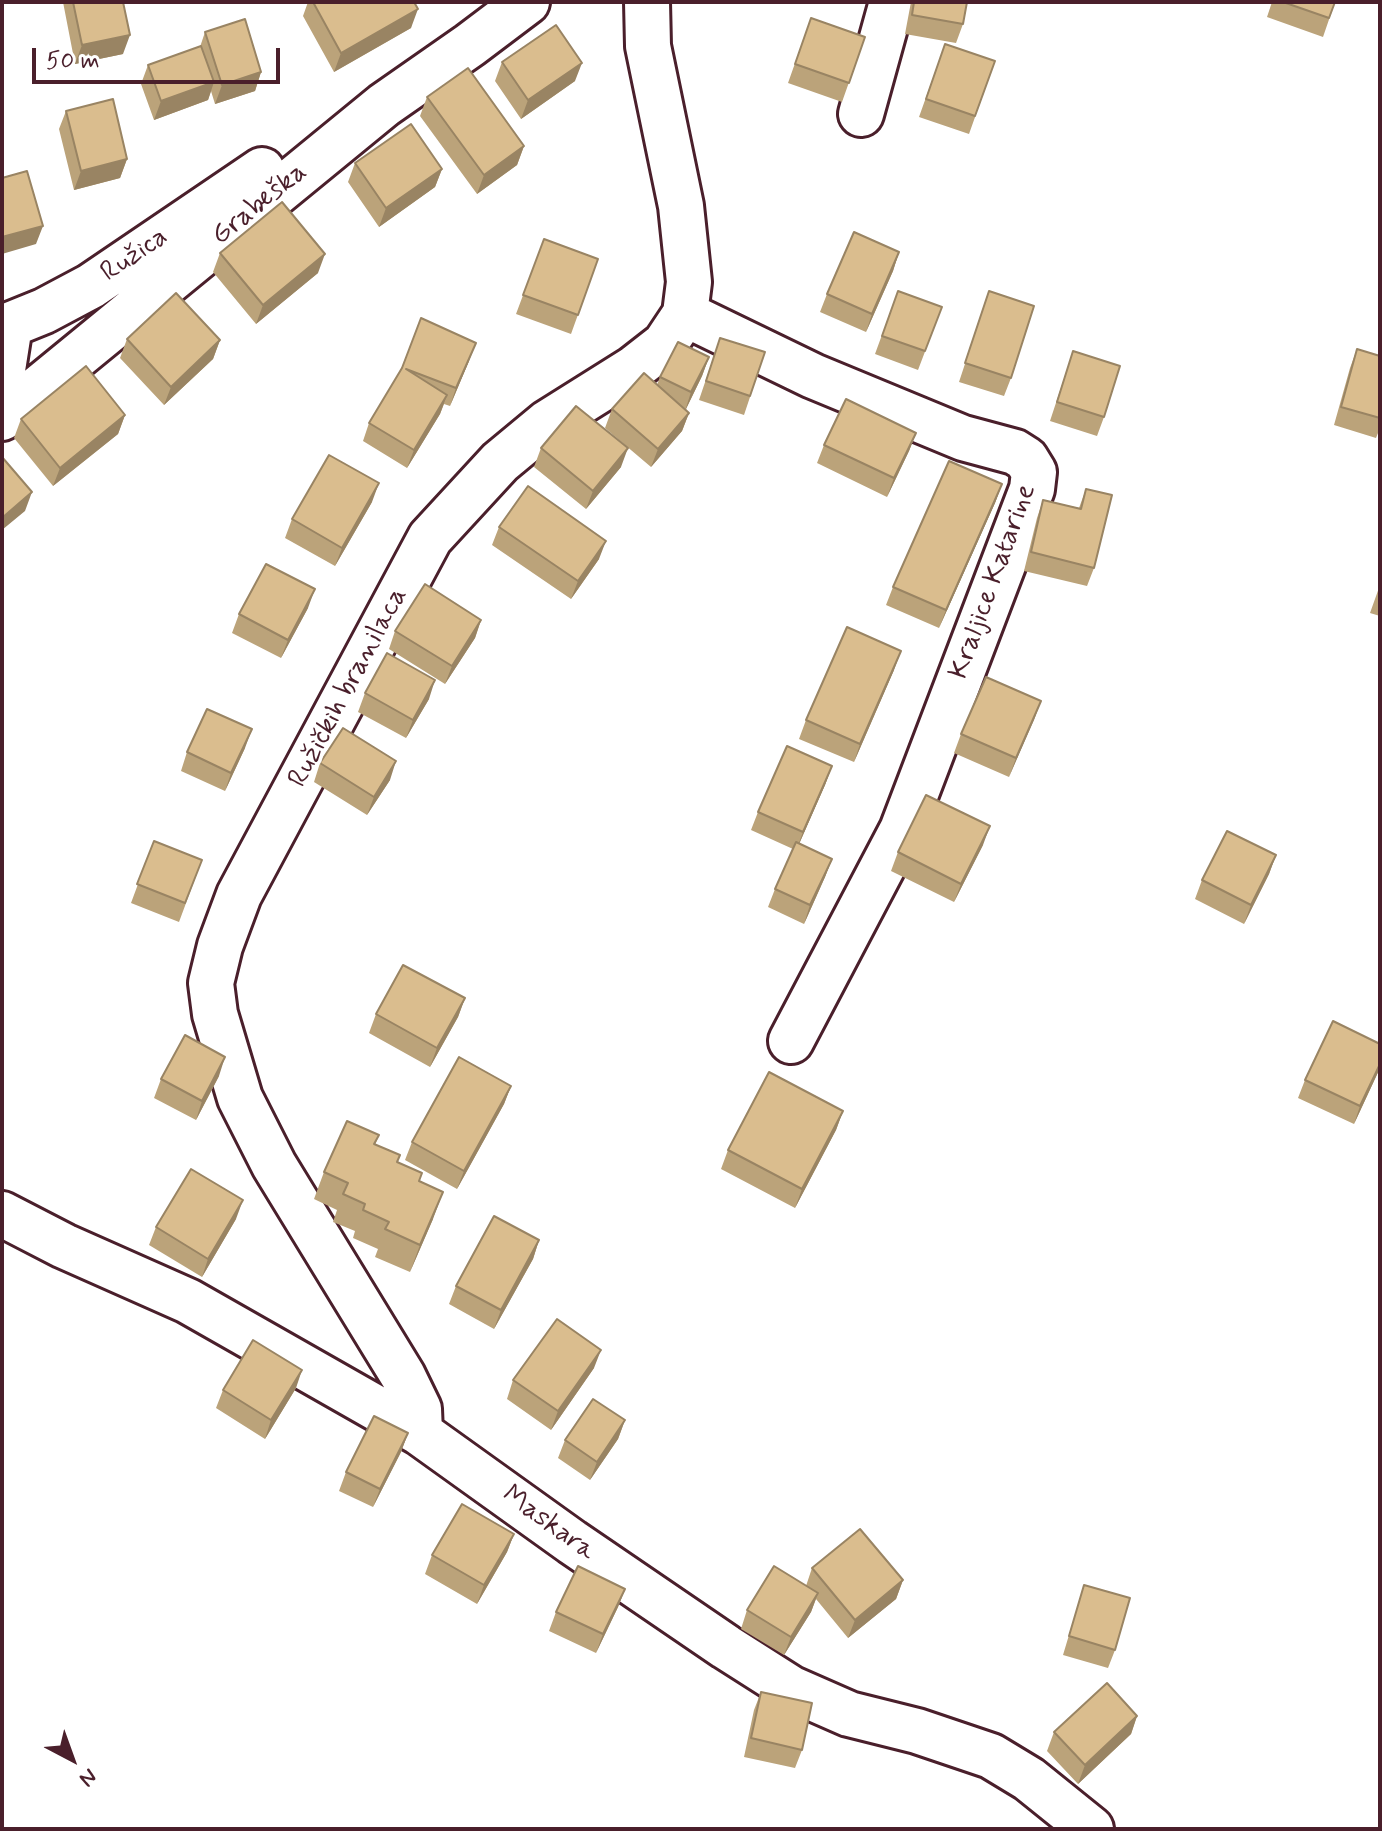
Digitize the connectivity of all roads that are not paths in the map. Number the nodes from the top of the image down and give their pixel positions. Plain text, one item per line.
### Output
1 (527, 2) edge
2 (647, 2) edge
3 (892, 2) edge
4 (384, 105) junction
5 (861, 114) dead end
6 (685, 314) junction
7 (6, 327) edge
8 (2, 376) edge
9 (2, 418) edge
10 (791, 1041) dead end
11 (2, 1214) edge
12 (420, 1433) junction
13 (1091, 1829) edge

1 - 4 street, Grabeška
2 - 6 street
3 - 5 street
4 - 7 street, Ružica
4 - 9 street, Grabeška
6 - 10 street, Kraljice Katarine
6 - 12 street, Ružičkih branilaca
7 - 8 street
11 - 12 street, Maskara
12 - 13 street, Maskara

